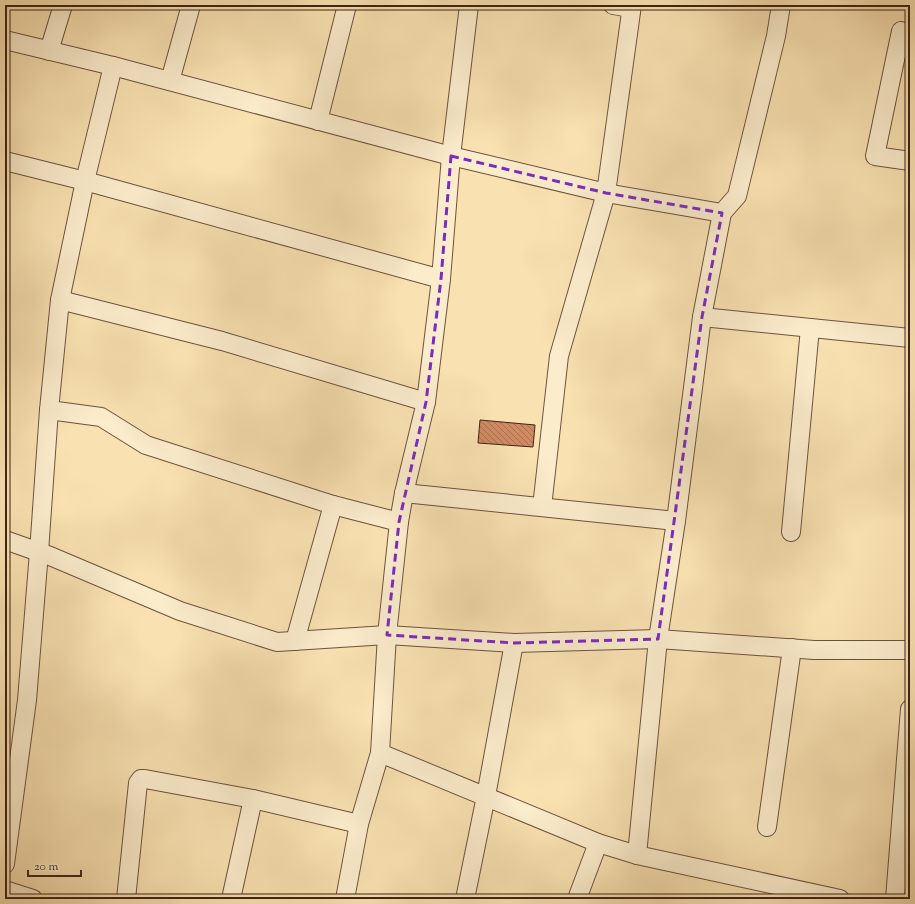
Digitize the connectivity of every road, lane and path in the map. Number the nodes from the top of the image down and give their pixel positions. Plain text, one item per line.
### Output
1 (63, 5) edge
2 (191, 5) edge
3 (346, 5) edge
4 (469, 5) edge
5 (613, 5) edge
6 (781, 5) edge
7 (632, 7) edge
8 (901, 31) dead end
9 (5, 40) edge
10 (50, 51) junction
11 (113, 66) junction
12 (170, 81) junction
13 (318, 121) junction
14 (451, 156) junction
15 (5, 161) edge
16 (910, 161) edge
17 (85, 181) junction
18 (606, 193) junction
19 (722, 213) junction
20 (441, 279) junction
21 (60, 300) junction
22 (702, 318) junction
23 (810, 328) junction
24 (910, 338) edge
25 (426, 402) junction
26 (49, 410) junction
27 (404, 493) junction
28 (333, 505) junction
29 (542, 507) junction
30 (676, 521) junction
31 (399, 522) junction
32 (791, 532) dead end
33 (5, 540) edge
34 (39, 552) junction
35 (387, 635) junction
36 (658, 639) junction
37 (295, 641) junction
38 (514, 643) junction
39 (792, 648) junction
40 (910, 650) edge
41 (910, 709) edge
42 (380, 753) junction
43 (486, 796) junction
44 (253, 799) junction
45 (360, 824) junction
46 (768, 827) dead end
47 (598, 843) junction
48 (637, 855) junction
49 (5, 864) edge
50 (5, 890) edge
51 (33, 899) edge
52 (126, 899) edge
53 (231, 899) edge
54 (345, 899) edge
55 (465, 899) edge
56 (577, 899) edge
57 (840, 899) edge
58 (895, 899) edge

1 - 10 street
2 - 12 street
3 - 13 street
4 - 14 street
5 - 7 street
6 - 19 street
7 - 18 street
8 - 16 street
9 - 10 street
10 - 11 street
11 - 12 street
11 - 17 street
12 - 13 street
13 - 14 street
14 - 18 street
14 - 20 street
15 - 17 street
17 - 20 street
17 - 21 street
18 - 19 street
18 - 29 street
19 - 22 street
20 - 25 street
21 - 25 street
21 - 26 street
22 - 23 street
22 - 30 street
23 - 24 street
23 - 32 street
25 - 27 street
26 - 28 street
26 - 34 street
27 - 29 street
27 - 31 street
28 - 31 street
28 - 37 street
29 - 30 street
30 - 36 street
31 - 35 street
33 - 34 street
34 - 37 street
34 - 49 street
35 - 37 street
35 - 38 street
35 - 42 street
36 - 38 street
36 - 39 street
36 - 48 street
38 - 43 street
39 - 40 street
39 - 46 street
41 - 58 street
42 - 43 street
42 - 45 street
43 - 47 street
43 - 55 street
44 - 45 street
44 - 52 street
44 - 53 street
45 - 54 street
47 - 48 street
47 - 56 street
48 - 57 street
50 - 51 street

